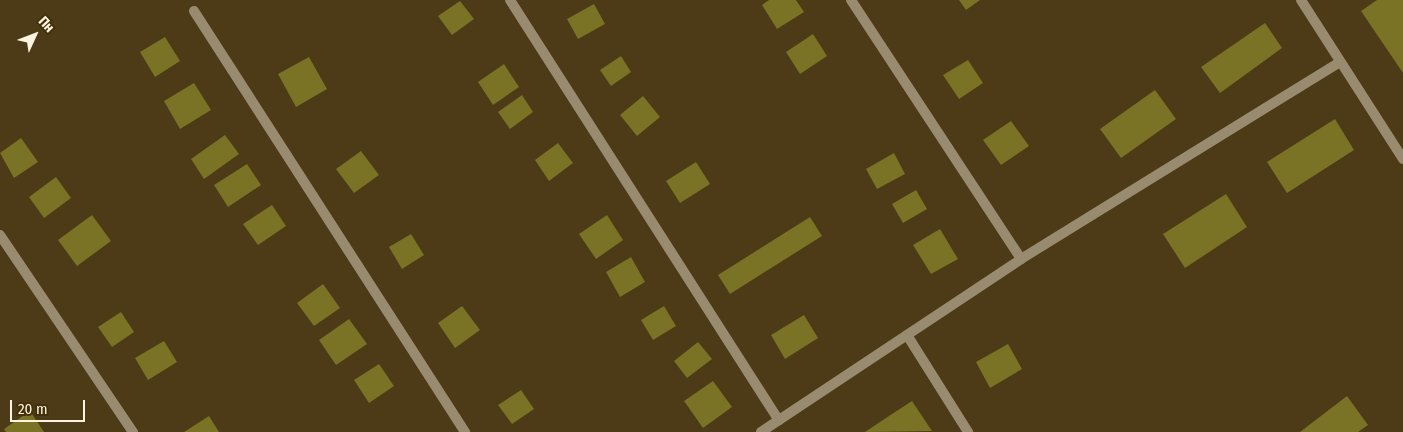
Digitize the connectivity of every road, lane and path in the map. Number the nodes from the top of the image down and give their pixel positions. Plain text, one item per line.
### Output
1 (510, 0) edge
2 (851, 0) edge
3 (1301, 0) edge
4 (194, 11) dead end
5 (1340, 62) junction
6 (1403, 159) edge
7 (0, 235) edge
8 (1021, 259) junction
9 (907, 335) junction
10 (779, 420) junction
11 (133, 432) edge
12 (465, 432) edge
13 (761, 432) edge
14 (968, 432) edge

1 - 10 street
2 - 8 street
3 - 5 street
4 - 12 street
5 - 6 street
5 - 8 street
7 - 11 street
8 - 9 street
9 - 10 street
9 - 14 street
10 - 13 street

